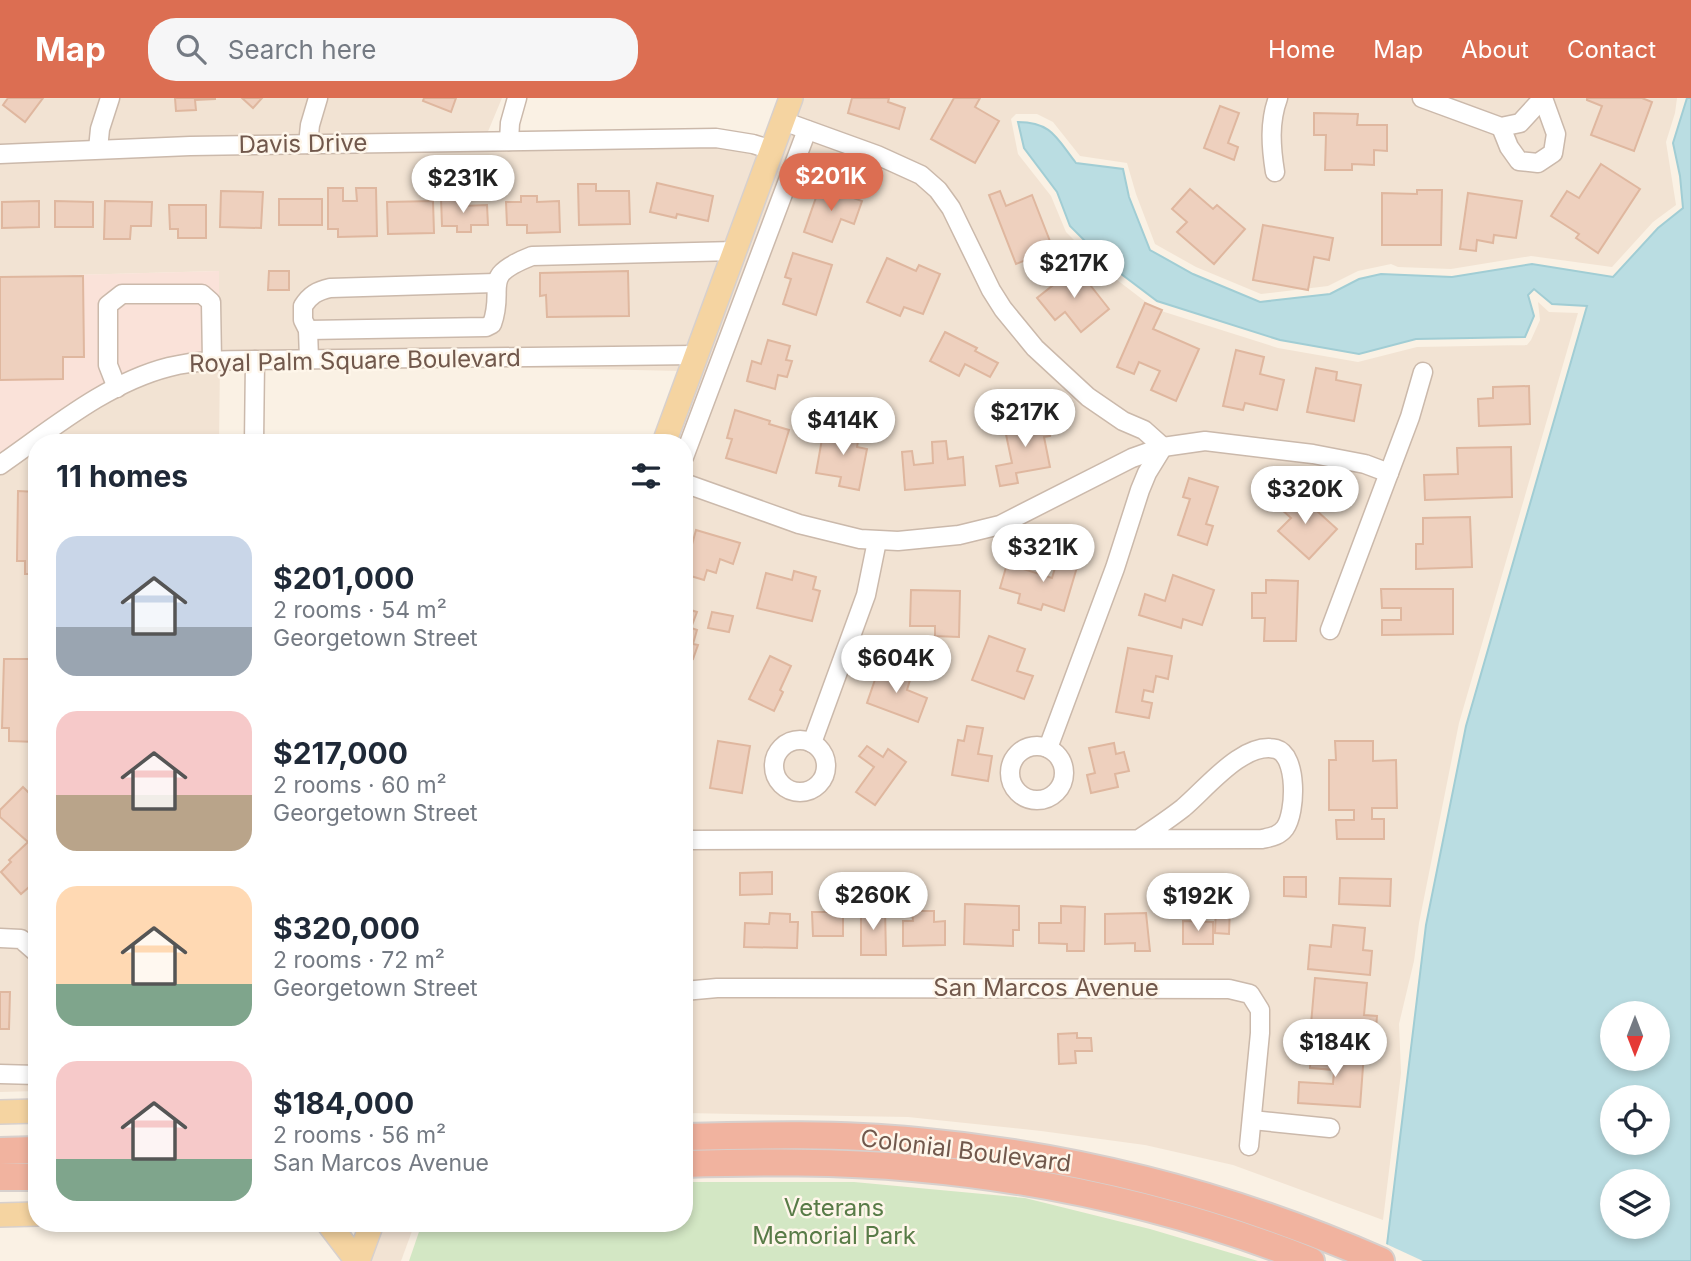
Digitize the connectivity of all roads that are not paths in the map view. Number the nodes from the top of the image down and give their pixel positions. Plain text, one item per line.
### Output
1 (110, 98) edge
2 (318, 98) edge
3 (517, 98) edge
4 (792, 98) edge
5 (1278, 98) edge
6 (1422, 98) edge
7 (1543, 98) edge
8 (783, 121) junction
9 (1501, 127) junction
10 (807, 130) junction
11 (509, 141) junction
12 (308, 144) junction
13 (98, 149) junction
14 (772, 150) junction
15 (0, 154) edge
16 (1275, 172) dead end
17 (735, 251) junction
18 (495, 283) junction
19 (308, 330) junction
20 (696, 355) junction
21 (255, 359) junction
22 (310, 359) junction
23 (212, 361) junction
24 (1423, 372) dead end
25 (117, 387) junction
26 (46, 434) edge
27 (254, 434) edge
28 (667, 434) edge
29 (693, 434) edge
30 (28, 446) edge
31 (1163, 447) junction
32 (0, 465) edge
33 (1389, 473) junction
34 (693, 486) edge
35 (877, 541) junction
36 (1330, 630) dead end
37 (812, 743) dead end
38 (1048, 748) dead end
39 (1139, 839) junction
40 (693, 840) edge
41 (0, 938) edge
42 (28, 945) edge
43 (693, 990) edge
44 (0, 1074) edge
45 (28, 1075) edge
46 (28, 1111) edge
47 (0, 1112) edge
48 (1252, 1120) junction
49 (1330, 1128) dead end
50 (693, 1137) edge
51 (1249, 1146) dead end
52 (28, 1150) edge
53 (0, 1151) edge
54 (693, 1164) edge
55 (0, 1177) edge
56 (28, 1177) edge
57 (28, 1214) edge
58 (0, 1215) edge
59 (335, 1232) edge
60 (368, 1232) edge
61 (357, 1261) edge
62 (1311, 1261) edge
63 (1381, 1261) edge

1 - 13 street
2 - 12 street
3 - 11 street
4 - 8 main road
5 - 16 street
6 - 9 street
7 - 9 street
7 - 9 street
8 - 10 street
8 - 14 main road
10 - 29 street
10 - 31 street
11 - 12 street, Davis Drive
11 - 14 street, Davis Drive
12 - 13 street, Davis Drive
13 - 15 street, Davis Drive
14 - 17 main road
17 - 18 street
17 - 20 main road
18 - 19 street
18 - 19 street
19 - 22 street
20 - 22 street, Royal Palm Square Boulevard
20 - 28 main road
21 - 22 street, Royal Palm Square Boulevard
21 - 23 street, Royal Palm Square Boulevard
21 - 27 street
23 - 25 street, Royal Palm Square Boulevard
23 - 25 street
24 - 33 street
25 - 26 street, Royal Palm Square Boulevard
30 - 32 street, Royal Palm Square Boulevard
31 - 33 street
31 - 35 street
31 - 38 street
33 - 36 street
34 - 35 street
35 - 37 street
39 - 39 street
39 - 40 street
41 - 42 street
43 - 48 street, San Marcos Avenue
44 - 45 street
46 - 47 main road
48 - 49 street
48 - 51 street, San Marcos Avenue
50 - 63 highway, Colonial Boulevard
52 - 53 highway
54 - 62 highway, Colonial Boulevard
55 - 56 highway
57 - 58 main road
59 - 61 main road
60 - 61 main road

